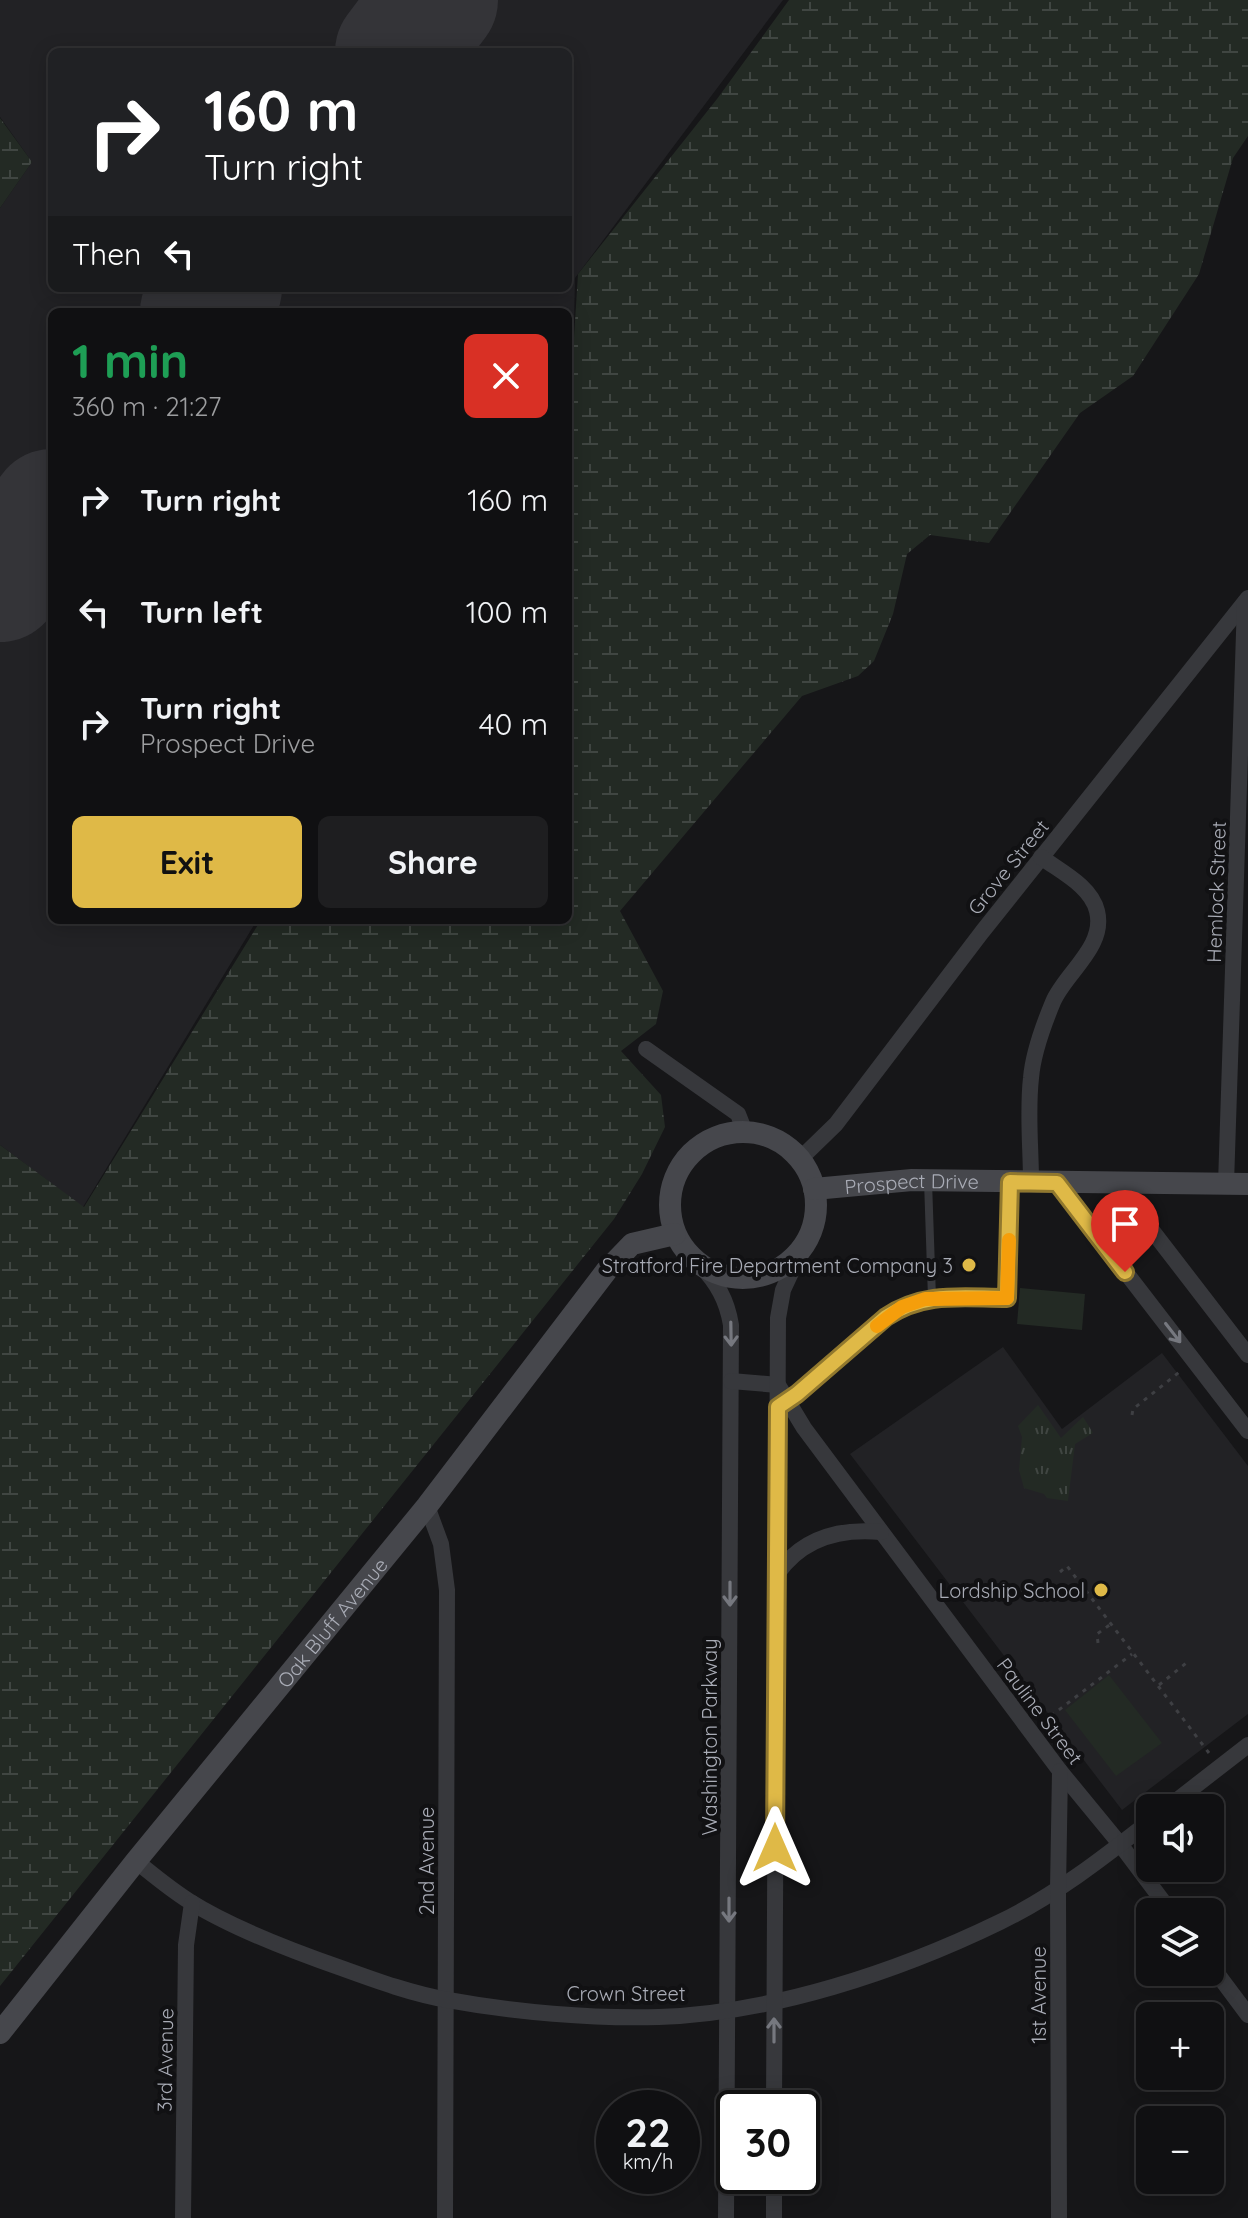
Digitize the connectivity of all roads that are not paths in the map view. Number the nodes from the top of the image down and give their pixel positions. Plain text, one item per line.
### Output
1 (1246, 600) edge
2 (1041, 857) junction
3 (646, 1049) dead end
4 (745, 1132) junction
5 (800, 1159) junction
6 (928, 1180) junction
7 (1021, 1182) junction
8 (1057, 1183) junction
9 (1120, 1184) junction
10 (1237, 1184) edge
11 (814, 1189) junction
12 (675, 1234) junction
13 (802, 1249) junction
14 (700, 1265) junction
15 (932, 1298) junction
16 (1248, 1355) edge
17 (731, 1381) junction
18 (778, 1385) junction
19 (783, 1404) junction
20 (1248, 1431) edge
21 (427, 1506) junction
22 (881, 1532) junction
23 (777, 1574) junction
24 (1248, 1745) edge
25 (1060, 1771) junction
26 (1185, 1794) edge
27 (1136, 1832) edge
28 (1120, 1844) junction
29 (136, 1861) junction
30 (1058, 1889) junction
31 (1160, 1898) edge
32 (192, 1903) junction
33 (1224, 1983) edge
34 (446, 2000) junction
35 (774, 2001) junction
36 (728, 2009) junction
37 (1248, 2015) edge
38 (0, 2033) edge
39 (774, 2090) edge
40 (774, 2194) edge
41 (183, 2218) edge
42 (445, 2218) edge
43 (726, 2218) edge
44 (774, 2218) edge
45 (1059, 2218) edge

1 - 2 street, Grove Street
1 - 10 street, Hemlock Street
2 - 5 street, Grove Street
2 - 7 street
3 - 4 street
4 - 5 main road
4 - 12 main road
5 - 11 main road
6 - 7 main road, Prospect Drive
6 - 11 main road, Prospect Drive
6 - 15 lane
7 - 8 main road, Prospect Drive
7 - 15 lane
8 - 9 main road, Prospect Drive
8 -> 20 street
9 - 10 main road, Prospect Drive
9 - 16 street
11 - 13 main road
12 - 14 main road
12 - 21 main road, Oak Bluff Avenue
13 - 14 main road
13 - 18 street
14 -> 17 street, Washington Parkway
15 - 19 lane
17 - 18 street
17 -> 36 street, Washington Parkway
18 - 19 street, Pauline Street
19 - 22 street, Pauline Street
19 - 23 street
21 - 29 main road, Oak Bluff Avenue
21 - 34 street, 2nd Avenue
22 - 23 street
22 - 25 street, Pauline Street
23 - 35 street
24 - 26 street
25 - 28 street, Pauline Street
25 - 30 street, 1st Avenue
27 - 28 street, Crown Street
28 - 30 street, Crown Street
28 - 31 street, Pauline Street
29 - 32 street, Crown Street
29 - 38 main road, Oak Bluff Avenue
30 - 35 street, Crown Street
30 - 45 street, 1st Avenue
32 - 34 street, Crown Street
32 - 41 street, 3rd Avenue
33 - 37 street
34 - 36 street, Crown Street
34 - 42 street, 2nd Avenue
35 - 36 street, Crown Street
39 -> 35 street
36 - 43 street, Washington Parkway
40 - 44 street

